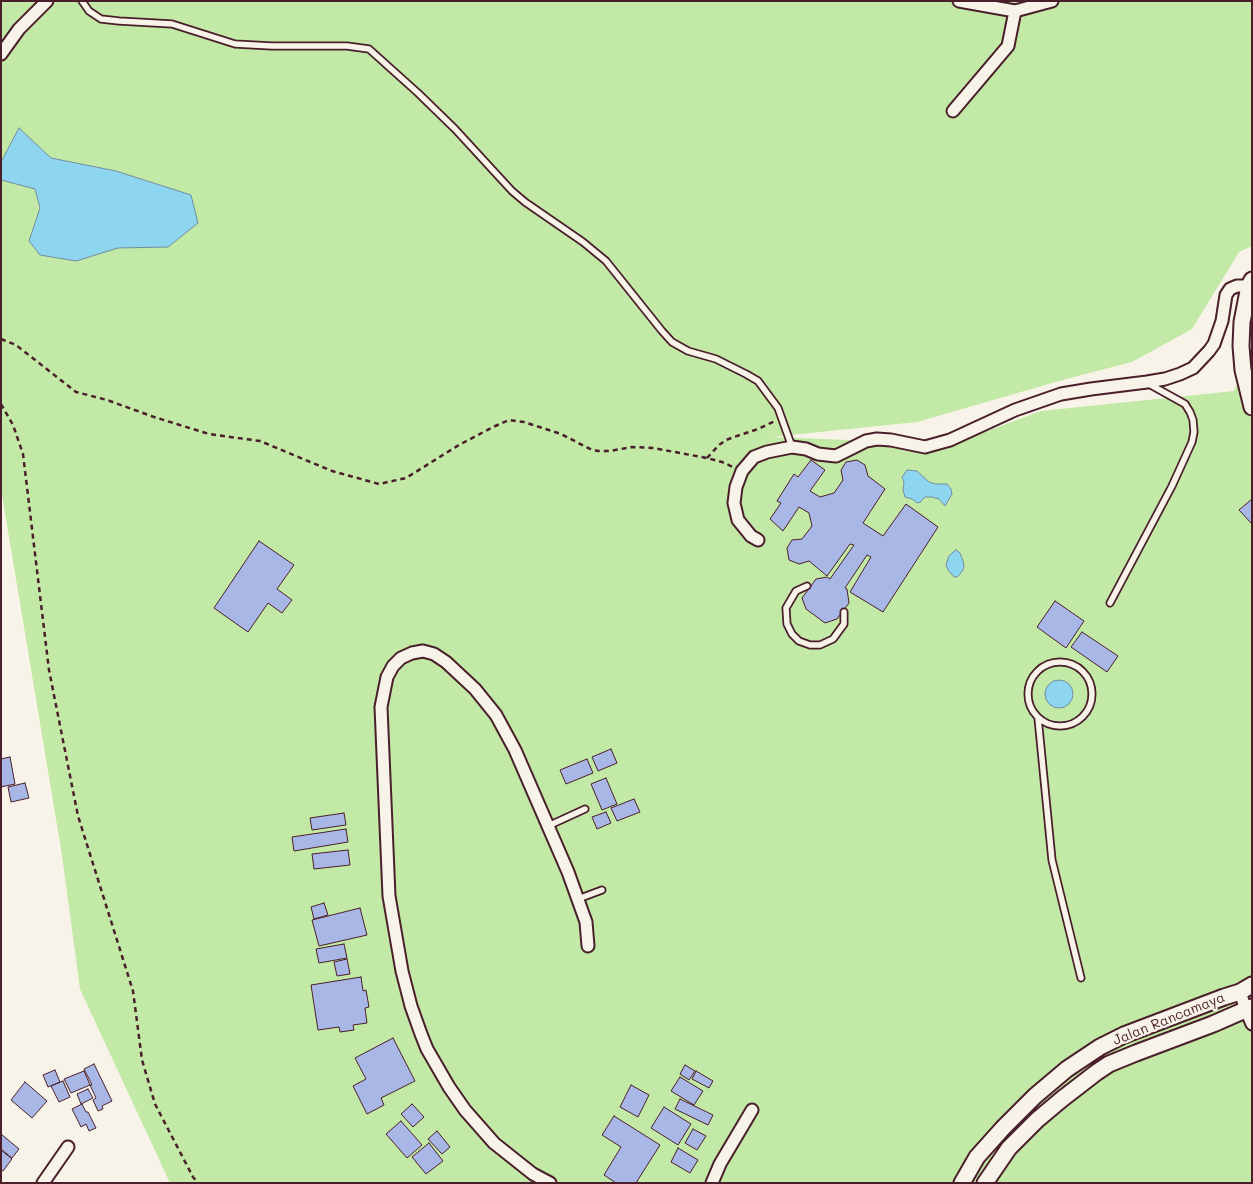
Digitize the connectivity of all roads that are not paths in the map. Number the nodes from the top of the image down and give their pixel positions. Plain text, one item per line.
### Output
1 (48, 1) edge
2 (82, 1) edge
3 (959, 1) edge
4 (1052, 1) edge
5 (1015, 11) junction
6 (1, 54) edge
7 (953, 110) dead end
8 (1250, 283) edge
9 (1147, 382) junction
10 (1252, 407) edge
11 (792, 447) junction
12 (758, 540) dead end
13 (807, 586) dead end
14 (1110, 603) dead end
15 (844, 612) dead end
16 (1038, 718) junction
17 (585, 808) dead end
18 (548, 826) junction
19 (602, 890) dead end
20 (578, 899) junction
21 (588, 946) dead end
22 (1080, 978) dead end
23 (1246, 988) edge
24 (1250, 1014) edge
25 (752, 1110) dead end
26 (68, 1147) dead end
27 (43, 1183) edge
28 (550, 1183) edge
29 (712, 1183) edge
30 (962, 1183) edge
31 (984, 1183) edge

1 - 6 street
2 - 11 lane
3 - 5 street
4 - 5 street
5 - 7 street
8 - 9 street
8 - 10 street
9 - 11 street
9 - 14 lane
11 - 12 street
13 - 15 lane
16 - 16 lane
16 - 22 lane
17 - 18 lane
18 - 20 street
18 - 28 street
19 - 20 lane
20 - 21 street
23 - 24 street
23 - 30 street, Jalan Rancamaya
24 - 31 street, Jalan Rancamaya
25 - 29 street
26 - 27 street

